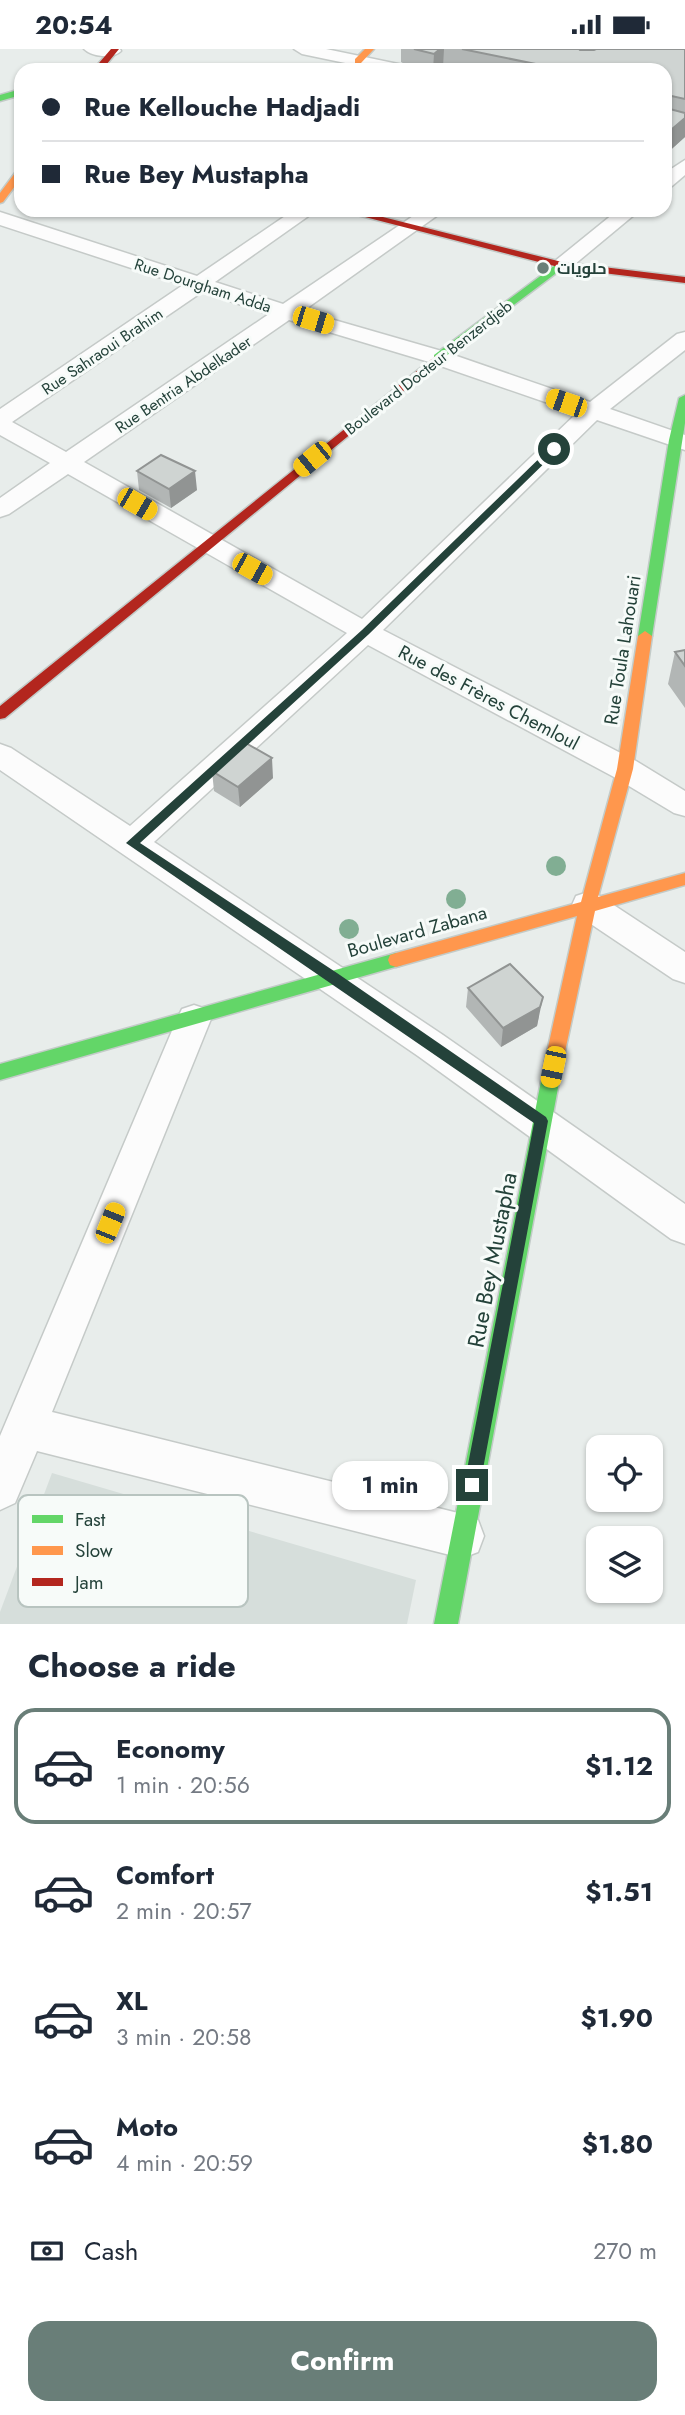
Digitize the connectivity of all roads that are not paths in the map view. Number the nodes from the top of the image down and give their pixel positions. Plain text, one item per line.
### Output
1 (92, 49) edge
2 (302, 49) edge
3 (114, 50) edge
4 (364, 55) edge
5 (102, 63) edge
6 (385, 63) edge
7 (14, 180) edge
8 (0, 199) edge
9 (297, 217) edge
10 (370, 217) edge
11 (424, 217) edge
12 (621, 217) edge
13 (0, 218) edge
14 (408, 227) junction
15 (562, 265) junction
16 (685, 280) edge
17 (200, 284) junction
18 (288, 313) junction
19 (685, 339) edge
20 (437, 357) junction
21 (685, 398) edge
22 (592, 412) junction
23 (0, 423) edge
24 (680, 441) edge
25 (68, 463) junction
26 (0, 509) edge
27 (207, 544) junction
28 (365, 632) junction
29 (0, 714) edge
30 (0, 755) edge
31 (625, 769) junction
32 (685, 805) edge
33 (132, 843) junction
34 (685, 879) edge
35 (588, 905) junction
36 (685, 969) edge
37 (333, 977) junction
38 (194, 1019) junction
39 (0, 1072) edge
40 (541, 1121) junction
41 (685, 1226) edge
42 (26, 1427) junction
43 (0, 1488) edge
44 (462, 1536) junction
45 (446, 1624) edge

1 - 3 street
2 - 4 street
3 - 5 street
4 - 6 street
7 - 8 street
9 - 17 street, Rue Sahraoui Brahim
10 - 14 street
11 - 14 street, Rue Bentria Abdelkader
12 - 15 street, Boulevard Docteur Benzerdjeb
13 - 17 street, Rue Dourgham Adda
14 - 15 street
14 - 18 street, Rue Bentria Abdelkader
15 - 16 street
15 - 20 street, Boulevard Docteur Benzerdjeb
17 - 18 street, Rue Dourgham Adda
17 - 23 street, Rue Sahraoui Brahim
18 - 20 street, Rue Dourgham Adda
18 - 25 street, Rue Bentria Abdelkader
19 - 22 street
20 - 22 street, Rue Dourgham Adda
20 - 27 street, Boulevard Docteur Benzerdjeb
21 - 24 street, Rue Toula Lahouari
22 - 24 street, Rue Dourgham Adda
22 - 28 street
23 - 25 street, Rue des Frères Chemloul
24 - 31 street, Rue Toula Lahouari
25 - 26 street, Rue Bentria Abdelkader
25 - 27 street, Rue des Frères Chemloul
27 - 28 street, Rue des Frères Chemloul
27 - 29 street, Boulevard Docteur Benzerdjeb
28 - 31 street, Rue des Frères Chemloul
28 - 33 street
30 - 33 street
31 - 32 street, Rue des Frères Chemloul
31 - 35 street, Rue Toula Lahouari
33 - 37 street
34 - 35 street, Boulevard Zabana
35 - 36 street
35 - 37 street, Boulevard Zabana
35 - 40 street, Rue Bey Mustapha
37 - 38 street, Boulevard Zabana
37 - 40 street
38 - 39 street, Boulevard Zabana
38 - 42 street
40 - 41 street
40 - 44 street, Rue Bey Mustapha
42 - 43 street
42 - 44 street
44 - 45 street, Rue Bey Mustapha

